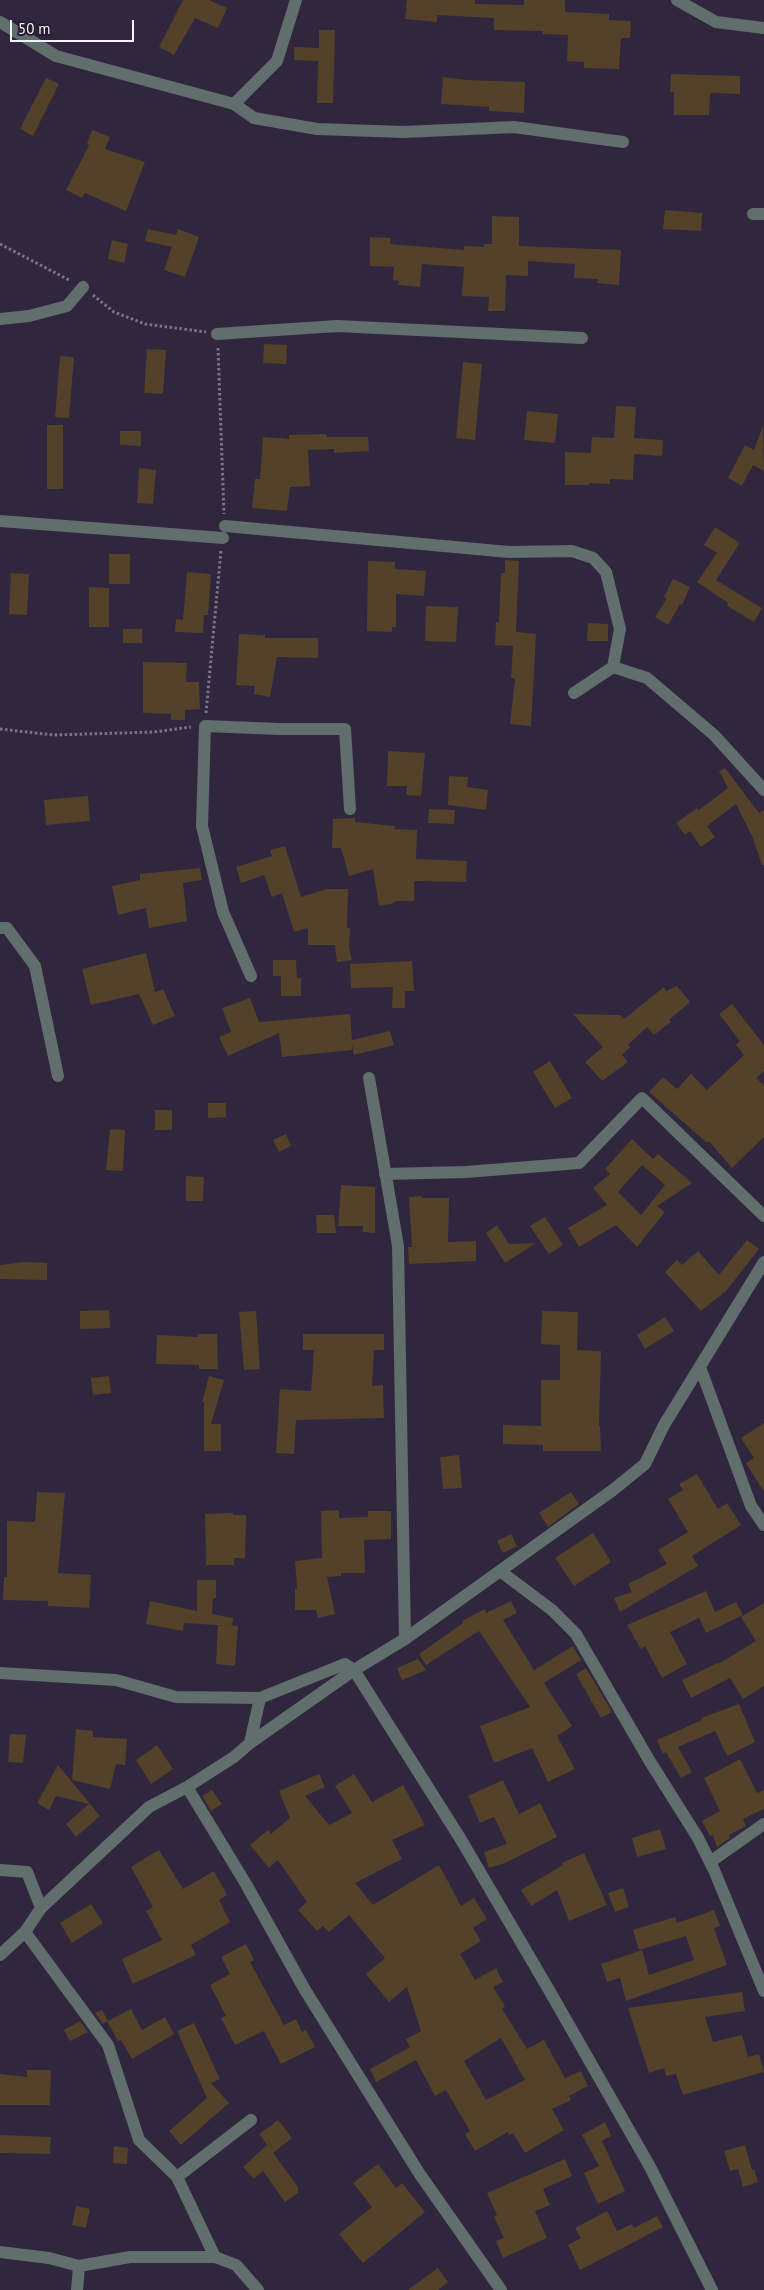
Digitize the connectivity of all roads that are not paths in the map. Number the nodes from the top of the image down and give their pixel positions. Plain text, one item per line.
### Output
1 (296, 0) edge
2 (678, 0) edge
3 (0, 22) edge
4 (764, 28) edge
5 (234, 104) junction
6 (623, 142) dead end
7 (83, 287) road end
8 (0, 319) edge
9 (217, 334) road end
10 (582, 338) dead end
11 (0, 521) edge
12 (613, 667) junction
13 (574, 693) dead end
14 (764, 790) edge
15 (350, 809) dead end
16 (0, 928) edge
17 (251, 976) dead end
18 (58, 1076) dead end
19 (369, 1078) dead end
20 (385, 1174) junction
21 (764, 1216) edge
22 (764, 1262) edge
23 (700, 1367) junction
24 (764, 1525) edge
25 (500, 1571) junction
26 (405, 1639) junction
27 (354, 1670) junction
28 (0, 1673) edge
29 (260, 1698) junction
30 (250, 1743) junction
31 (186, 1787) junction
32 (764, 1824) edge
33 (710, 1862) junction
34 (0, 1870) edge
35 (40, 1908) junction
36 (25, 1932) junction
37 (0, 1955) edge
38 (764, 1991) edge
39 (252, 2120) dead end
40 (177, 2177) junction
41 (0, 2252) edge
42 (215, 2257) junction
43 (79, 2266) junction
44 (77, 2290) edge
45 (258, 2290) edge
46 (501, 2290) edge
47 (712, 2290) edge

1 - 5 street
2 - 4 street
3 - 5 street
5 - 6 street
7 - 8 street
9 - 10 street
11 - 12 street
12 - 13 street
12 - 14 street
15 - 17 street
16 - 18 street
19 - 20 street
20 - 21 street
20 - 26 street
22 - 23 street
23 - 24 street
23 - 25 street
25 - 26 street
25 - 33 street
26 - 27 street
27 - 29 street
27 - 30 street
27 - 47 street
28 - 29 street
29 - 30 street
30 - 31 street
31 - 35 street
31 - 46 street
32 - 33 street
33 - 38 street
34 - 35 street
35 - 36 street
36 - 37 street
36 - 40 street
39 - 40 street
40 - 42 street
41 - 43 street
42 - 43 street
42 - 45 street
43 - 44 street

